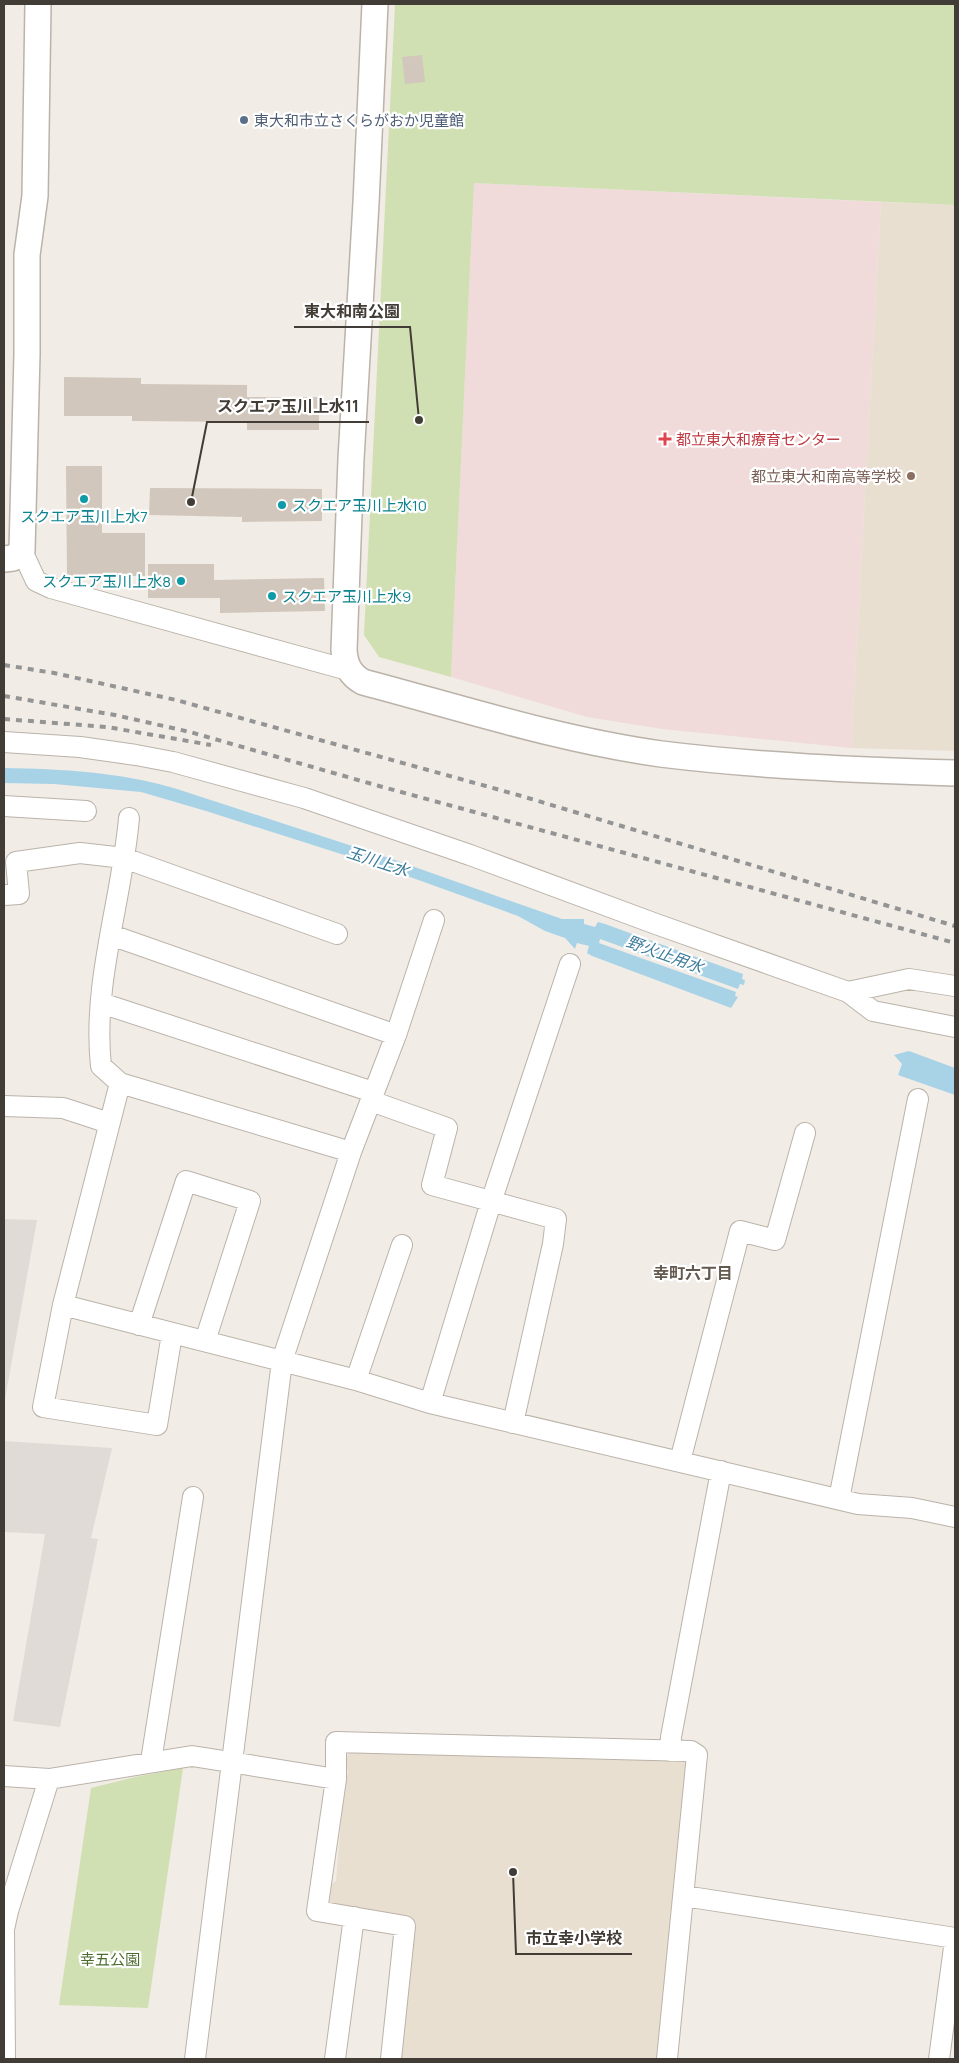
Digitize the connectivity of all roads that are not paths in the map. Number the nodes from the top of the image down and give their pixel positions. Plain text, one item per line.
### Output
1 (38, 4) edge
2 (375, 4) edge
3 (24, 443) junction
4 (4, 460) edge
5 (14, 472) edge
6 (13, 555) edge
7 (348, 670) junction
8 (4, 742) edge
9 (955, 773) edge
10 (4, 806) edge
11 (86, 811) dead end
12 (128, 818) dead end
13 (124, 858) junction
14 (4, 895) edge
15 (434, 920) dead end
16 (336, 934) dead end
17 (112, 935) junction
18 (570, 964) dead end
19 (955, 986) edge
20 (848, 992) junction
21 (101, 1003) junction
22 (955, 1027) edge
23 (396, 1035) junction
24 (120, 1082) junction
25 (372, 1097) junction
26 (918, 1099) dead end
27 (4, 1106) edge
28 (108, 1123) junction
29 (805, 1133) dead end
30 (351, 1152) junction
31 (490, 1202) junction
32 (402, 1245) dead end
33 (63, 1305) junction
34 (139, 1325) junction
35 (172, 1334) junction
36 (205, 1341) junction
37 (282, 1361) junction
38 (356, 1380) junction
39 (430, 1402) junction
40 (513, 1423) junction
41 (680, 1461) junction
42 (721, 1471) junction
43 (193, 1497) dead end
44 (839, 1499) junction
45 (955, 1517) edge
46 (670, 1751) junction
47 (151, 1762) junction
48 (234, 1762) junction
49 (4, 1776) edge
50 (49, 1778) junction
51 (336, 1779) junction
52 (684, 1896) junction
53 (354, 1917) junction
54 (955, 1939) edge
55 (6, 2059) edge
56 (196, 2059) edge
57 (335, 2059) edge
58 (391, 2059) edge
59 (667, 2059) edge
60 (939, 2059) edge

1 - 3 street
2 - 7 street
3 - 4 street
3 - 5 street
5 - 6 street
6 - 7 street
7 - 9 street
8 - 20 street
10 - 11 street
12 - 13 street
13 - 14 street
13 - 16 street
13 - 17 street
15 - 23 street
17 - 21 street
17 - 23 street
18 - 31 street
19 - 20 street
20 - 22 street
21 - 24 street
21 - 25 street
23 - 25 street
24 - 28 street
24 - 30 street
25 - 30 street
25 - 31 street
26 - 44 street
27 - 28 street
28 - 33 street
29 - 41 street
30 - 37 street
31 - 39 street
31 - 40 street
32 - 38 street
33 - 34 street
33 - 35 street
34 - 35 street
34 - 36 street
35 - 36 street
36 - 37 street
37 - 38 street
37 - 48 street
38 - 39 street
39 - 40 street
40 - 41 street
41 - 42 street
42 - 44 street
42 - 46 street
43 - 47 street
44 - 45 street
46 - 51 street
46 - 52 street
47 - 48 street
47 - 50 street
48 - 51 street
48 - 56 street
49 - 50 street
50 - 55 street
51 - 53 street
52 - 54 street
52 - 59 street
53 - 57 street
53 - 58 street
54 - 60 street

